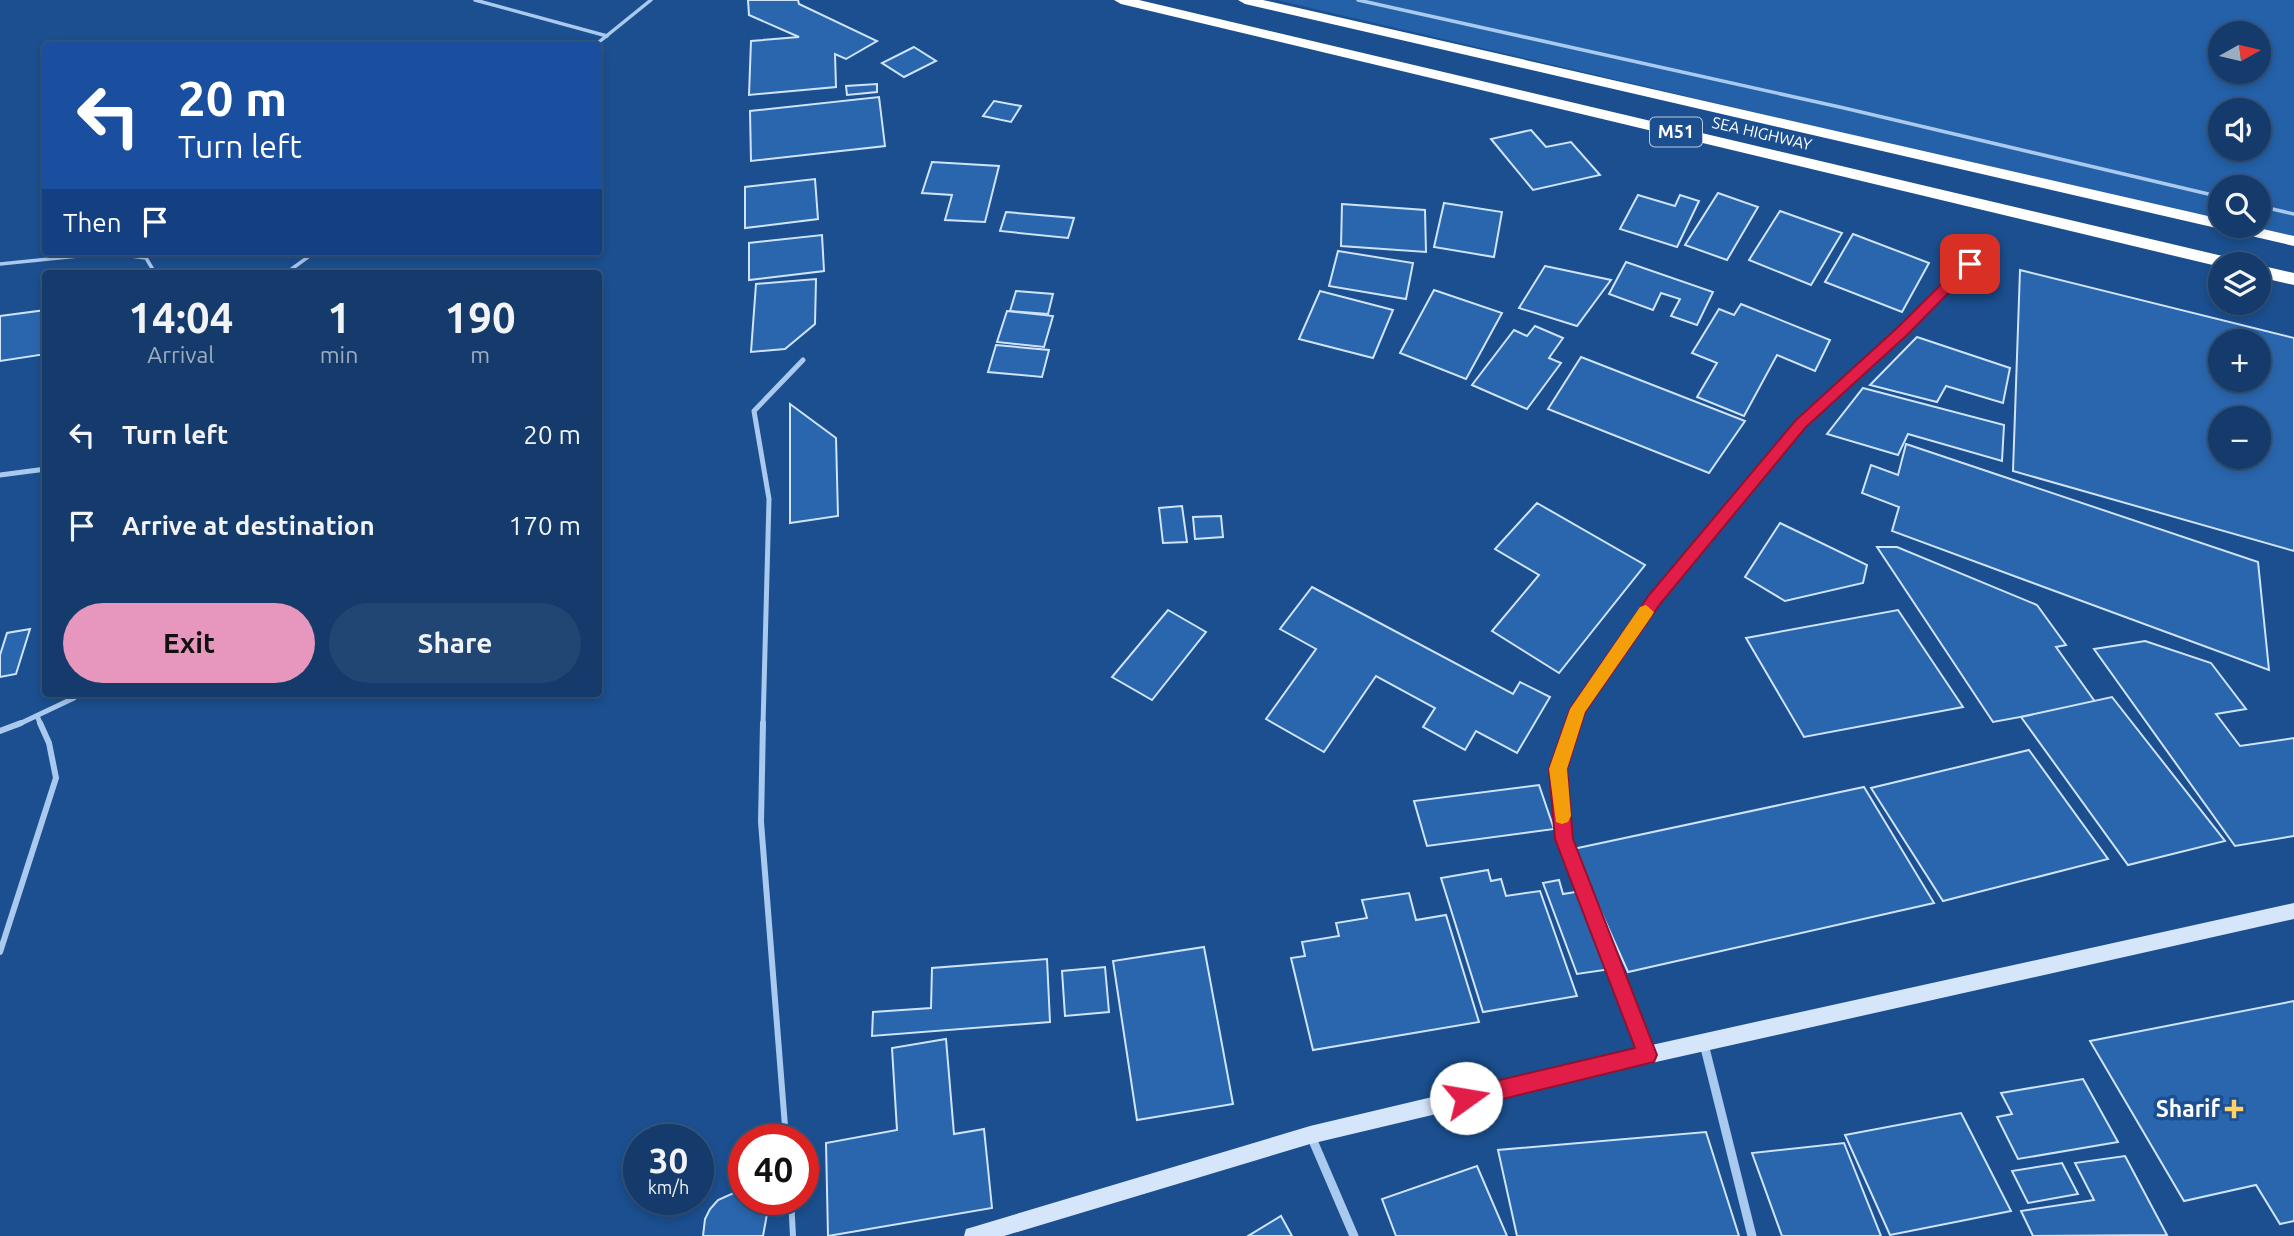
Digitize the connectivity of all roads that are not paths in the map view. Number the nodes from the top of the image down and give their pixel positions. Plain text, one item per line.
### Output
1 (475, 0) edge
2 (651, 0) edge
3 (1121, 0) edge
4 (1245, 0) edge
5 (1358, 0) edge
6 (607, 36) junction
7 (599, 42) edge
8 (2208, 194) edge
9 (2271, 209) edge
10 (2294, 214) edge
11 (2208, 221) edge
12 (2271, 236) edge
13 (2294, 241) edge
14 (79, 256) edge
15 (131, 256) edge
16 (309, 256) edge
17 (2208, 259) edge
18 (0, 264) edge
19 (1970, 264) dead end
20 (153, 270) edge
21 (290, 270) edge
22 (2271, 274) edge
23 (2294, 279) edge
24 (803, 360) dead end
25 (42, 470) edge
26 (0, 475) edge
27 (74, 697) edge
28 (37, 716) junction
29 (0, 731) edge
30 (2294, 911) edge
31 (0, 952) edge
32 (1704, 1043) junction
33 (1647, 1055) junction
34 (785, 1124) edge
35 (1310, 1135) junction
36 (791, 1215) edge
37 (793, 1236) edge
38 (973, 1236) edge
39 (1354, 1236) edge
40 (1752, 1236) edge

1 - 6 lane
2 - 6 lane
3 - 17 highway, SEA HIGHWAY / M51
4 - 11 highway, SEA HIGHWAY / M51
5 - 8 lane
6 - 7 lane
9 - 10 lane
12 - 13 highway
14 - 18 lane
15 - 20 lane
16 - 21 lane
19 - 33 street
22 - 23 highway
24 - 34 lane
25 - 26 lane
27 - 28 lane
28 - 29 lane
28 - 31 lane
30 - 32 street
32 - 33 street
32 - 40 street
33 - 35 street
35 - 38 street
35 - 39 street
36 - 37 lane

